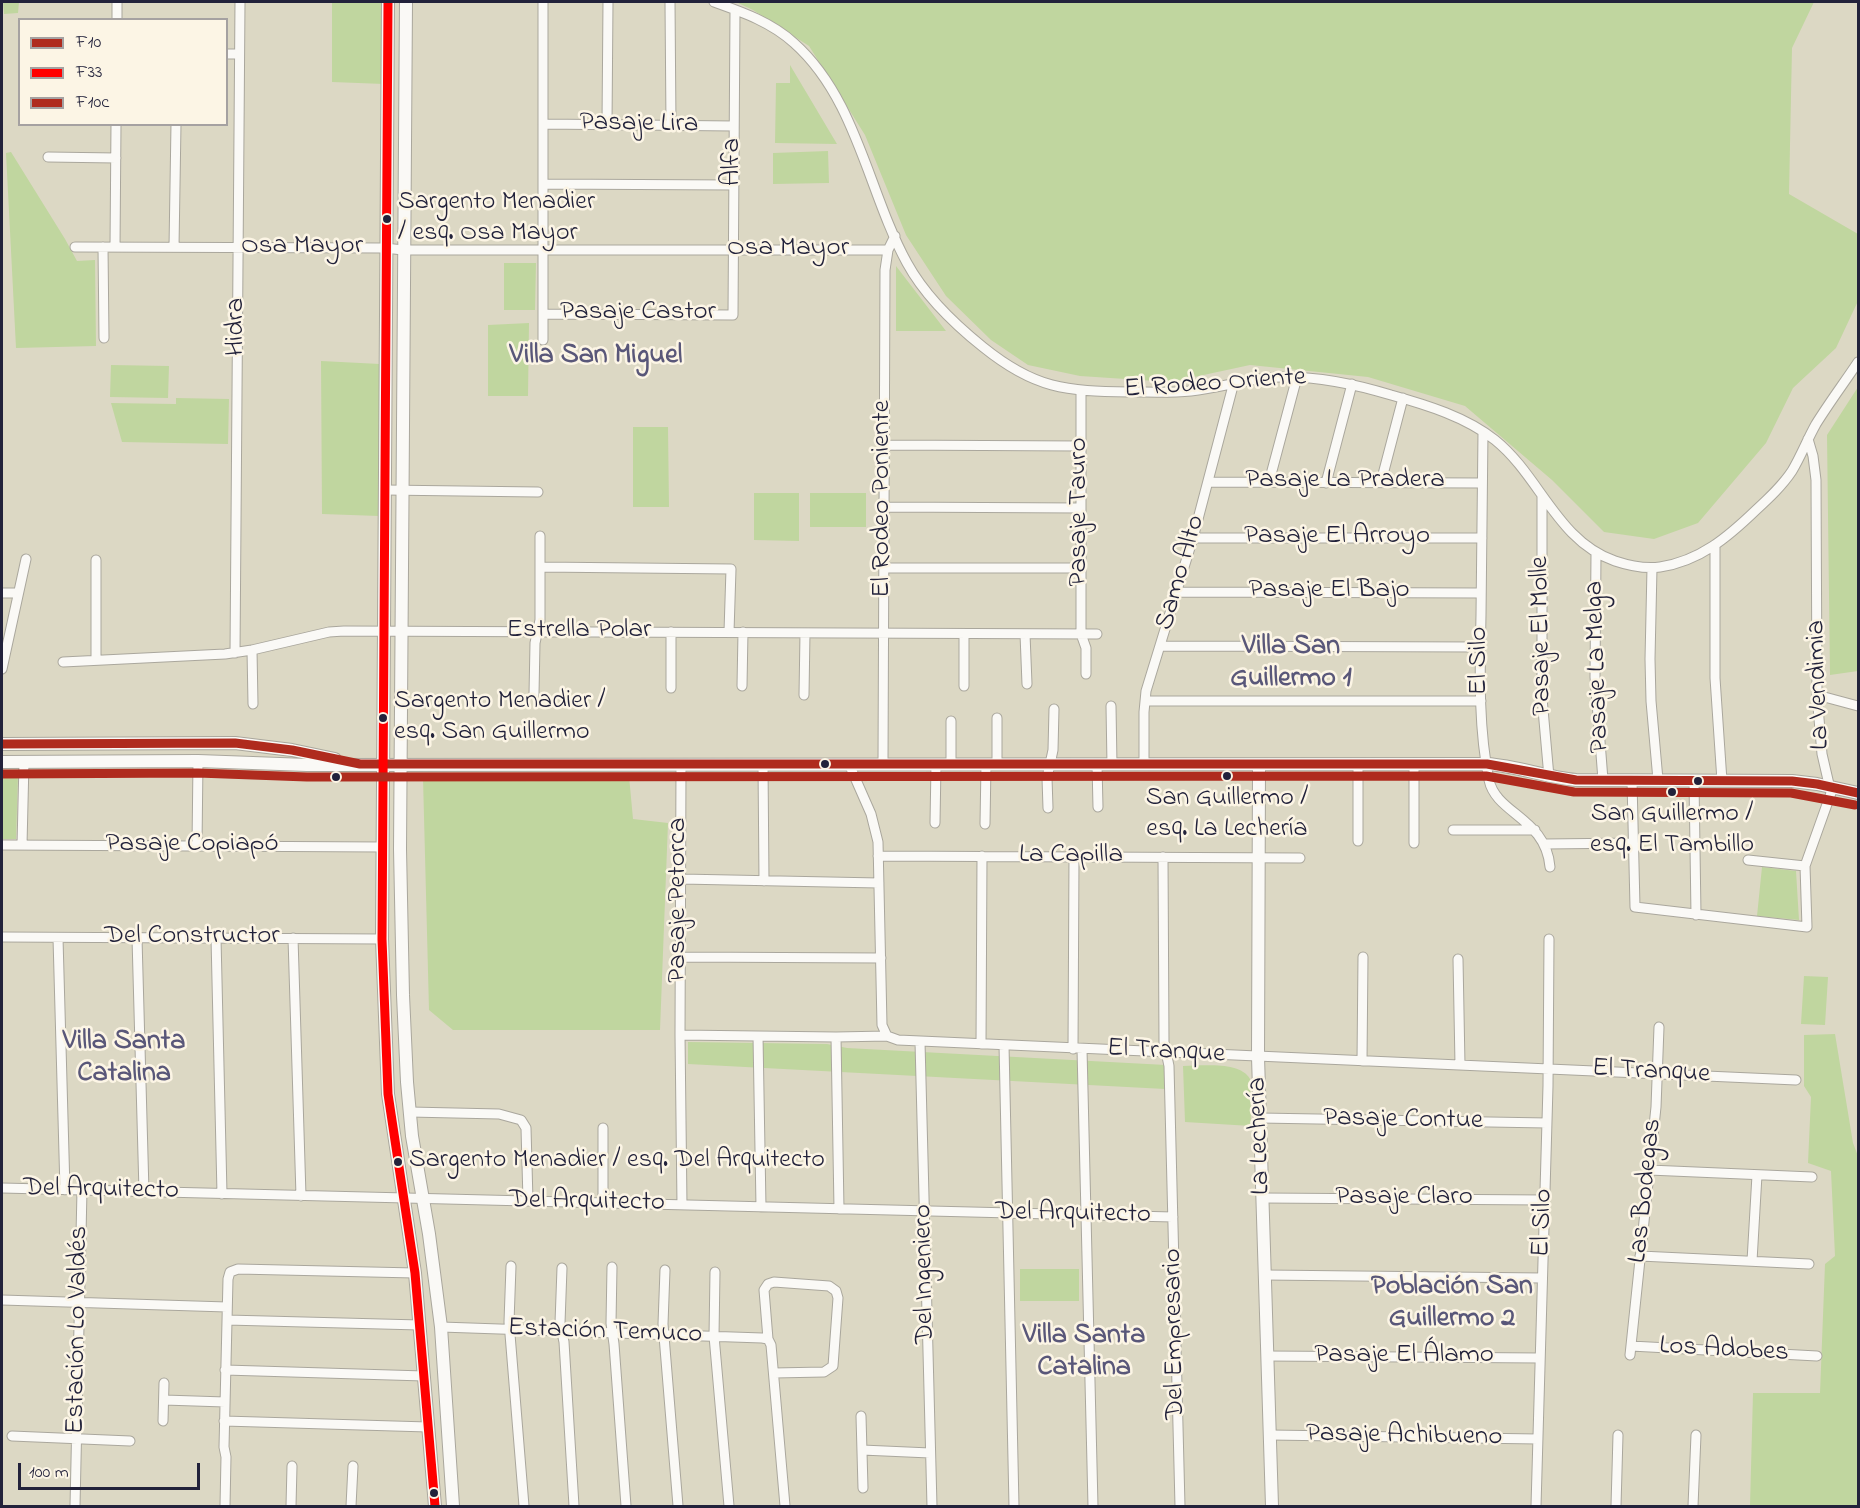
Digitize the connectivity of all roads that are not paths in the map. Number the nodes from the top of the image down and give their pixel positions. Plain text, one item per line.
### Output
1 (117, 2) edge
2 (240, 2) edge
3 (388, 2) edge
4 (406, 2) edge
5 (543, 2) edge
6 (608, 2) edge
7 (670, 2) edge
8 (714, 2) edge
9 (735, 10) junction
10 (117, 18) edge
11 (228, 54) edge
12 (239, 54) junction
13 (543, 124) junction
14 (607, 124) junction
15 (671, 125) junction
16 (116, 126) edge
17 (176, 126) edge
18 (734, 126) junction
19 (48, 157) dead end
20 (116, 158) junction
21 (543, 184) junction
22 (734, 185) junction
23 (895, 236) junction
24 (75, 247) dead end
25 (103, 247) junction
26 (115, 247) junction
27 (174, 247) junction
28 (238, 247) junction
29 (385, 248) junction
30 (403, 250) junction
31 (543, 250) junction
32 (733, 250) junction
33 (888, 250) junction
34 (543, 314) junction
35 (733, 315) joint
36 (104, 338) dead end
37 (543, 340) dead end
38 (1858, 362) edge
39 (1297, 377) junction
40 (1234, 382) junction
41 (1352, 384) junction
42 (1081, 390) junction
43 (1403, 398) junction
44 (1483, 432) junction
45 (1808, 439) junction
46 (885, 445) junction
47 (1081, 446) junction
48 (1208, 482) junction
49 (1269, 482) junction
50 (1380, 482) junction
51 (1326, 483) junction
52 (1482, 483) junction
53 (385, 490) junction
54 (403, 490) junction
55 (537, 492) dead end
56 (1542, 495) junction
57 (884, 507) junction
58 (1081, 508) junction
59 (540, 536) dead end
60 (1193, 538) junction
61 (1482, 538) junction
62 (1715, 545) junction
63 (1596, 553) junction
64 (26, 559) dead end
65 (96, 560) dead end
66 (541, 567) junction
67 (884, 568) junction
68 (1081, 568) junction
69 (1652, 568) junction
70 (1177, 592) junction
71 (2, 593) edge
72 (18, 593) junction
73 (1481, 593) junction
74 (385, 630) junction
75 (402, 631) junction
76 (538, 631) junction
77 (671, 632) junction
78 (729, 632) junction
79 (743, 632) junction
80 (805, 633) junction
81 (884, 633) junction
82 (964, 634) junction
83 (1025, 634) junction
84 (1081, 634) junction
85 (1097, 634) dead end
86 (1160, 646) junction
87 (1480, 647) junction
88 (252, 650) junction
89 (235, 653) junction
90 (96, 660) junction
91 (63, 662) dead end
92 (2, 669) edge
93 (1086, 674) dead end
94 (1027, 684) dead end
95 (742, 686) dead end
96 (964, 686) dead end
97 (671, 688) dead end
98 (534, 694) dead end
99 (804, 695) dead end
100 (1817, 695) junction
101 (1145, 701) junction
102 (1481, 701) junction
103 (253, 704) dead end
104 (1111, 706) dead end
105 (1858, 706) edge
106 (1054, 709) dead end
107 (997, 717) dead end
108 (951, 721) dead end
109 (2, 744) edge
110 (198, 761) junction
111 (2, 762) edge
112 (24, 762) junction
113 (360, 764) junction
114 (384, 764) junction
115 (401, 764) junction
116 (681, 764) junction
117 (763, 764) junction
118 (849, 764) junction
119 (883, 764) junction
120 (1487, 764) junction
121 (936, 765) junction
122 (951, 765) junction
123 (992, 765) junction
124 (1050, 765) junction
125 (1097, 765) junction
126 (1112, 765) junction
127 (1144, 765) junction
128 (1259, 765) junction
129 (1358, 765) junction
130 (1414, 765) junction
131 (1549, 777) junction
132 (1604, 780) junction
133 (1658, 780) junction
134 (1632, 781) junction
135 (1694, 781) junction
136 (1722, 781) junction
137 (1829, 786) junction
138 (1858, 793) edge
139 (1098, 807) dead end
140 (1048, 808) dead end
141 (935, 823) dead end
142 (985, 824) dead end
143 (1453, 830) dead end
144 (1535, 830) junction
145 (1358, 841) dead end
146 (1414, 843) dead end
147 (1633, 843) junction
148 (1545, 844) junction
149 (2, 845) edge
150 (22, 845) junction
151 (197, 846) junction
152 (383, 847) junction
153 (878, 856) junction
154 (982, 856) junction
155 (1074, 857) junction
156 (1163, 857) junction
157 (1259, 858) junction
158 (1300, 858) dead end
159 (1748, 860) dead end
160 (1805, 866) junction
161 (1550, 867) dead end
162 (681, 879) junction
163 (764, 881) junction
164 (879, 883) junction
165 (1696, 915) junction
166 (2, 937) edge
167 (58, 938) junction
168 (137, 938) junction
169 (216, 938) junction
170 (293, 938) junction
171 (382, 939) junction
172 (1550, 939) dead end
173 (680, 957) junction
174 (1363, 957) dead end
175 (881, 958) junction
176 (1458, 959) dead end
177 (1659, 1027) dead end
178 (680, 1035) junction
179 (758, 1036) junction
180 (887, 1036) junction
181 (836, 1037) junction
182 (920, 1042) junction
183 (981, 1044) junction
184 (1004, 1045) junction
185 (1078, 1049) junction
186 (1166, 1053) junction
187 (1258, 1057) junction
188 (1362, 1061) junction
189 (1460, 1065) junction
190 (1548, 1068) junction
191 (1658, 1074) junction
192 (1796, 1080) dead end
193 (410, 1112) junction
194 (1260, 1118) junction
195 (1547, 1123) junction
196 (603, 1128) dead end
197 (1649, 1170) junction
198 (1757, 1175) junction
199 (1812, 1177) dead end
200 (2, 1188) edge
201 (65, 1190) junction
202 (82, 1190) junction
203 (144, 1192) junction
204 (222, 1194) junction
205 (301, 1196) junction
206 (404, 1198) junction
207 (1263, 1198) junction
208 (423, 1199) junction
209 (1544, 1200) junction
210 (528, 1202) junction
211 (603, 1203) junction
212 (682, 1205) junction
213 (761, 1207) junction
214 (839, 1209) junction
215 (924, 1211) junction
216 (1007, 1213) junction
217 (1086, 1215) junction
218 (1173, 1217) junction
219 (1640, 1256) junction
220 (1752, 1261) junction
221 (1809, 1264) dead end
222 (511, 1266) dead end
223 (612, 1267) dead end
224 (562, 1268) dead end
225 (665, 1270) dead end
226 (715, 1272) dead end
227 (415, 1273) junction
228 (1265, 1275) junction
229 (1542, 1278) junction
230 (2, 1300) edge
231 (79, 1303) junction
232 (227, 1307) junction
233 (227, 1320) junction
234 (420, 1325) junction
235 (441, 1327) junction
236 (510, 1330) junction
237 (562, 1331) junction
238 (612, 1333) junction
239 (664, 1335) junction
240 (714, 1336) junction
241 (768, 1339) junction
242 (1630, 1350) joint
243 (1268, 1356) junction
244 (1817, 1356) dead end
245 (1540, 1358) junction
246 (225, 1370) junction
247 (774, 1373) junction
248 (424, 1376) junction
249 (164, 1383) dead end
250 (164, 1400) junction
251 (225, 1402) junction
252 (861, 1416) dead end
253 (163, 1421) dead end
254 (224, 1421) junction
255 (428, 1428) junction
256 (1270, 1435) junction
257 (1618, 1435) dead end
258 (1696, 1436) dead end
259 (12, 1437) dead end
260 (76, 1439) junction
261 (1538, 1439) junction
262 (130, 1441) dead end
263 (862, 1450) junction
264 (930, 1452) junction
265 (292, 1466) dead end
266 (353, 1466) dead end
267 (862, 1488) dead end
268 (75, 1506) edge
269 (225, 1506) edge
270 (291, 1506) edge
271 (351, 1506) edge
272 (435, 1506) edge
273 (453, 1506) edge
274 (524, 1506) edge
275 (574, 1506) edge
276 (626, 1506) edge
277 (678, 1506) edge
278 (729, 1506) edge
279 (785, 1506) edge
280 (932, 1506) edge
281 (1014, 1506) edge
282 (1093, 1506) edge
283 (1180, 1506) edge
284 (1272, 1506) edge
285 (1536, 1506) edge
286 (1616, 1506) edge
287 (1693, 1506) edge

1 - 10 street
2 - 12 street, Hidra
3 - 29 street
4 - 30 street
5 - 13 street
6 - 14 street
7 - 15 street
8 - 9 street, El Rodeo Oriente
9 - 18 street, Alfa
9 - 23 street, El Rodeo Oriente
11 - 12 street
12 - 28 street, Hidra
13 - 14 street, Pasaje Lira
13 - 21 street
14 - 15 street, Pasaje Lira
15 - 18 street, Pasaje Lira
16 - 20 street
17 - 27 street
18 - 22 street, Alfa
19 - 20 street
20 - 26 street
21 - 22 street
21 - 31 street
22 - 32 street, Alfa
23 - 33 street, El Rodeo Poniente
23 - 42 street, El Rodeo Oriente
24 - 25 street, Osa Mayor
25 - 26 street, Osa Mayor
25 - 36 street
26 - 27 street, Osa Mayor
27 - 28 street, Osa Mayor
28 - 29 street, Osa Mayor
28 - 89 street, Hidra
29 - 30 street, Osa Mayor
29 - 53 street
30 - 31 street, Osa Mayor
30 - 54 street
31 - 32 street, Osa Mayor
31 - 34 street
32 - 33 street, Osa Mayor
32 - 35 street, Alfa
33 - 46 street, El Rodeo Poniente
34 - 35 street, Pasaje Castor
34 - 37 street
38 - 45 street, El Rodeo Oriente
39 - 40 street, El Rodeo Oriente
39 - 41 street, El Rodeo Oriente
39 - 49 street
40 - 42 street, El Rodeo Oriente
40 - 48 street, Samo Alto
41 - 43 street, El Rodeo Oriente
41 - 51 street
42 - 47 street, Pasaje Tauro
43 - 44 street, El Rodeo Oriente
43 - 50 street
44 - 52 street, El Silo
44 - 56 street, El Rodeo Oriente
45 - 62 street, El Rodeo Oriente
45 - 100 street, La Vendimia
46 - 47 street
46 - 57 street, El Rodeo Poniente
47 - 58 street, Pasaje Tauro
48 - 49 street, Pasaje La Pradera
48 - 60 street, Samo Alto
49 - 51 street, Pasaje La Pradera
50 - 51 street, Pasaje La Pradera
50 - 52 street, Pasaje La Pradera
52 - 61 street, El Silo
53 - 54 street
53 - 74 street
54 - 55 street
54 - 75 street
56 - 63 street, El Rodeo Oriente
56 - 131 street, Pasaje El Molle
57 - 58 street
57 - 67 street, El Rodeo Poniente
58 - 68 street, Pasaje Tauro
59 - 66 street
60 - 61 street, Pasaje El Arroyo
60 - 70 street, Samo Alto
61 - 73 street, El Silo
62 - 69 street, El Rodeo Oriente
62 - 136 street
63 - 69 street, El Rodeo Oriente
63 - 132 street, Pasaje La Melga
64 - 72 street
65 - 90 street
66 - 76 street
66 - 78 street
67 - 68 street
67 - 81 street, El Rodeo Poniente
68 - 84 street, Pasaje Tauro
69 - 133 street
70 - 73 street, Pasaje El Bajo
70 - 86 street, Samo Alto
71 - 72 street
72 - 92 street
73 - 87 street, El Silo
74 - 75 street, Estrella Polar
74 - 88 street, Estrella Polar
74 - 114 street
75 - 76 street, Estrella Polar
75 - 115 street
76 - 77 street, Estrella Polar
76 - 98 street
77 - 78 street, Estrella Polar
77 - 97 street
78 - 79 street, Estrella Polar
79 - 80 street, Estrella Polar
79 - 95 street
80 - 81 street, Estrella Polar
80 - 99 street
81 - 82 street, Estrella Polar
81 - 119 street, El Rodeo Poniente
82 - 83 street, Estrella Polar
82 - 96 street
83 - 84 street, Estrella Polar
83 - 94 street
84 - 85 street, Estrella Polar
84 - 93 street, Pasaje Tauro
86 - 87 street
86 - 101 street, Samo Alto
87 - 102 street, El Silo
88 - 89 street, Estrella Polar
88 - 103 street
89 - 90 street, Estrella Polar
90 - 91 street, Estrella Polar
100 - 105 street
100 - 137 street, La Vendimia
101 - 102 street
101 - 127 street, Samo Alto
102 - 120 street, El Silo
104 - 126 street
106 - 124 street
107 - 123 street
108 - 122 street
109 - 113 street
110 - 112 street
110 - 113 street
110 - 151 street
111 - 112 street
112 - 150 street
113 - 114 street
114 - 115 street
114 - 152 street
115 - 116 street
115 - 193 street
116 - 117 street
116 - 162 street, Pasaje Petorca
117 - 118 street
117 - 163 street
118 - 119 street
118 - 153 street
119 - 121 street
120 - 130 street
120 - 131 street
120 - 144 street, El Silo
121 - 122 street
121 - 141 street
122 - 123 street
123 - 124 street
123 - 142 street
124 - 125 street
124 - 140 street
125 - 126 street
125 - 139 street
126 - 127 street
127 - 128 street
128 - 129 street
128 - 157 street, La Lechería
129 - 130 street
129 - 145 street
130 - 146 street
131 - 132 street
132 - 134 street
133 - 134 street
133 - 135 street
134 - 147 street
135 - 136 street
135 - 165 street
136 - 137 street
137 - 138 street
137 - 160 street, La Vendimia
143 - 144 street
144 - 148 street, El Silo
147 - 148 street
147 - 165 street
148 - 161 street, El Silo
149 - 150 street, Pasaje Copiapó
150 - 151 street, Pasaje Copiapó
151 - 152 street, Pasaje Copiapó
152 - 171 street
153 - 154 street, La Capilla
153 - 164 street
154 - 155 street, La Capilla
154 - 183 street
155 - 156 street, La Capilla
155 - 185 street
156 - 157 street, La Capilla
156 - 186 street, Del Empresario
157 - 158 street, La Capilla
157 - 187 street, La Lechería
159 - 160 street
160 - 165 street, La Vendimia
162 - 163 street
162 - 173 street, Pasaje Petorca
163 - 164 street
164 - 175 street
166 - 167 street, Del Constructor
167 - 168 street, Del Constructor
167 - 201 street
168 - 169 street, Del Constructor
168 - 203 street
169 - 170 street, Del Constructor
169 - 204 street
170 - 171 street, Del Constructor
170 - 205 street
171 - 206 street
172 - 190 street, El Silo
173 - 175 street
173 - 178 street, Pasaje Petorca
174 - 188 street
175 - 180 street
176 - 189 street
177 - 191 street, Las Bodegas
178 - 179 street, El Tranque
178 - 212 street, Pasaje Petorca
179 - 181 street, El Tranque
179 - 213 street
180 - 181 street, El Tranque
180 - 182 street, El Tranque
181 - 214 street
182 - 183 street, El Tranque
182 - 215 street, Del Ingeniero
183 - 184 street, El Tranque
184 - 185 street, El Tranque
184 - 216 street
185 - 186 street, El Tranque
185 - 217 street
186 - 187 street, El Tranque
186 - 218 street, Del Empresario
187 - 188 street, El Tranque
187 - 194 street, La Lechería
188 - 189 street, El Tranque
189 - 190 street, El Tranque
190 - 191 street, El Tranque
190 - 195 street, El Silo
191 - 192 street, El Tranque
191 - 197 street, Las Bodegas
193 - 208 street
193 - 210 street
194 - 195 street, Pasaje Contue
194 - 207 street, La Lechería
195 - 209 street, El Silo
196 - 211 street
197 - 198 street
197 - 219 street, Las Bodegas
198 - 199 street
198 - 220 street
200 - 201 street, Del Arquitecto
201 - 202 street, Del Arquitecto
202 - 203 street, Del Arquitecto
202 - 231 street, Estación Lo Valdés
203 - 204 street, Del Arquitecto
204 - 205 street, Del Arquitecto
205 - 206 street, Del Arquitecto
206 - 208 street, Del Arquitecto
206 - 227 street
207 - 209 street, Pasaje Claro
207 - 228 street, La Lechería
208 - 210 street, Del Arquitecto
208 - 235 street
209 - 229 street, El Silo
210 - 211 street, Del Arquitecto
211 - 212 street, Del Arquitecto
212 - 213 street, Del Arquitecto
213 - 214 street, Del Arquitecto
214 - 215 street, Del Arquitecto
215 - 216 street, Del Arquitecto
215 - 264 street, Del Ingeniero
216 - 217 street, Del Arquitecto
216 - 281 street
217 - 218 street, Del Arquitecto
217 - 282 street
218 - 283 street, Del Empresario
219 - 220 street
219 - 242 street, Las Bodegas
220 - 221 street
222 - 236 street
223 - 238 street
224 - 237 street
225 - 239 street
226 - 240 street
227 - 232 street
227 - 234 street
228 - 229 street
228 - 243 street, La Lechería
229 - 245 street, El Silo
230 - 231 street
231 - 232 street
231 - 260 street, Estación Lo Valdés
232 - 233 street
233 - 234 street
233 - 246 street
234 - 248 street
235 - 236 street, Estación Temuco
235 - 273 street
236 - 237 street, Estación Temuco
236 - 274 street
237 - 238 street, Estación Temuco
237 - 275 street
238 - 239 street, Estación Temuco
238 - 276 street
239 - 240 street, Estación Temuco
239 - 277 street
240 - 241 street, Estación Temuco
240 - 278 street
241 - 247 street
241 - 247 street
242 - 244 street, Los Adobes
243 - 245 street, Pasaje El Álamo
243 - 256 street, La Lechería
245 - 261 street, El Silo
246 - 248 street
246 - 251 street
247 - 279 street
248 - 255 street
249 - 250 street
250 - 251 street
250 - 253 street
251 - 254 street
252 - 263 street
254 - 255 street
254 - 269 street
255 - 272 street
256 - 261 street, Pasaje Achibueno
256 - 284 street, La Lechería
257 - 286 street
258 - 287 street
259 - 260 street
260 - 262 street
260 - 268 street, Estación Lo Valdés
261 - 285 street, El Silo
263 - 264 street
263 - 267 street
264 - 280 street, Del Ingeniero
265 - 270 street
266 - 271 street

